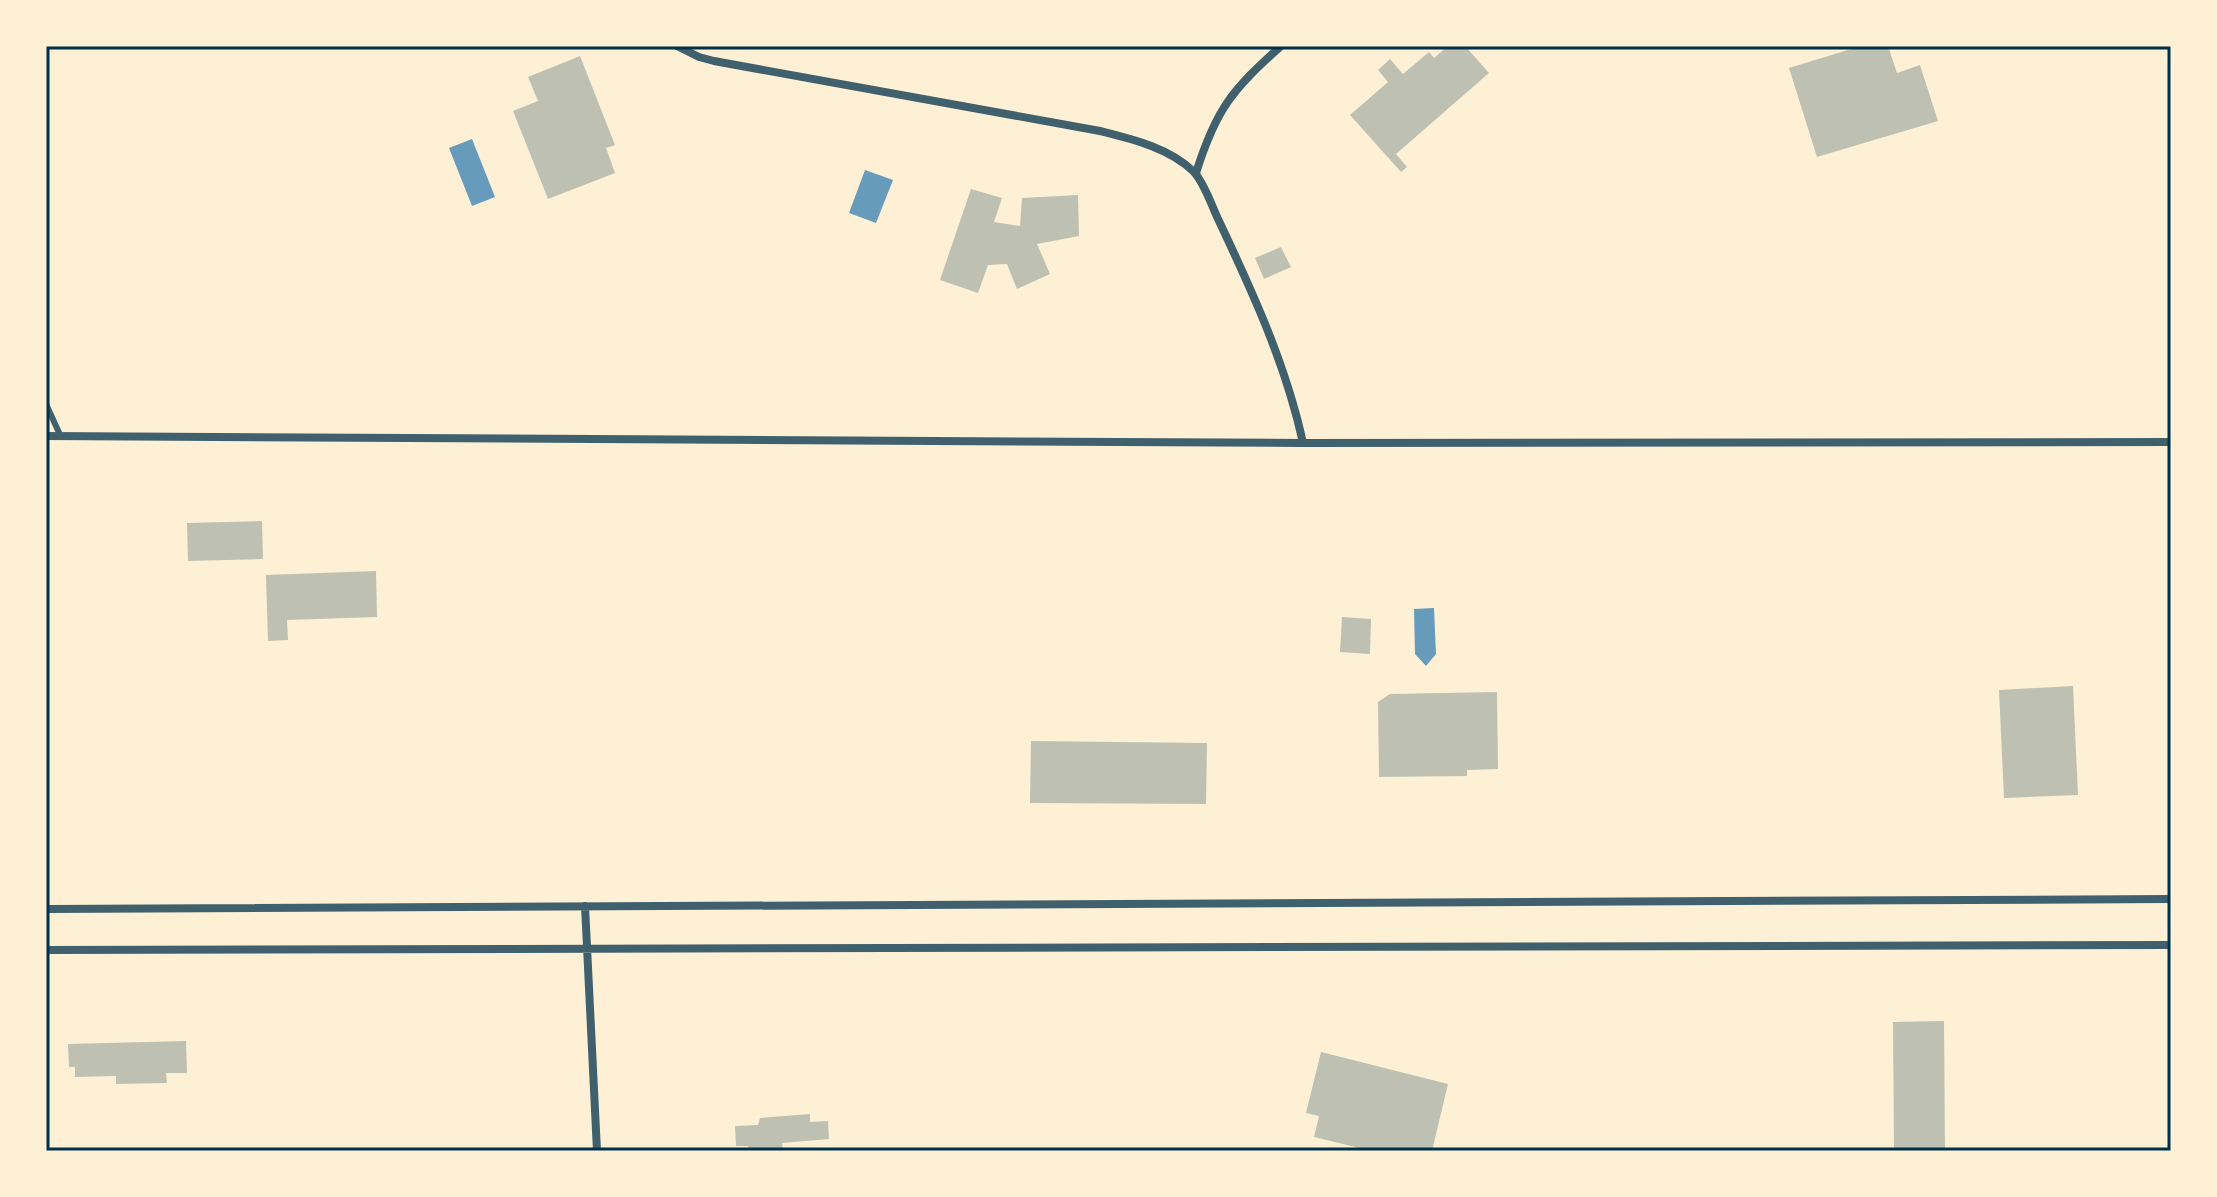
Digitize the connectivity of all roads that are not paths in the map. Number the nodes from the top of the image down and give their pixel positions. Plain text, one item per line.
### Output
1 (677, 46) edge
2 (1281, 46) edge
3 (1196, 173) junction
4 (46, 404) edge
5 (46, 436) edge
6 (61, 437) junction
7 (2171, 442) edge
8 (1303, 443) junction
9 (2171, 899) edge
10 (585, 906) junction
11 (46, 909) edge
12 (2171, 945) edge
13 (588, 949) junction
14 (46, 950) edge
15 (597, 1151) edge

1 - 3 street
2 - 3 street
3 - 8 street
4 - 6 lane
5 - 6 street
6 - 8 street
7 - 8 street
9 - 10 street
10 - 11 street
10 - 13 street
12 - 13 street
13 - 14 street
13 - 15 street

